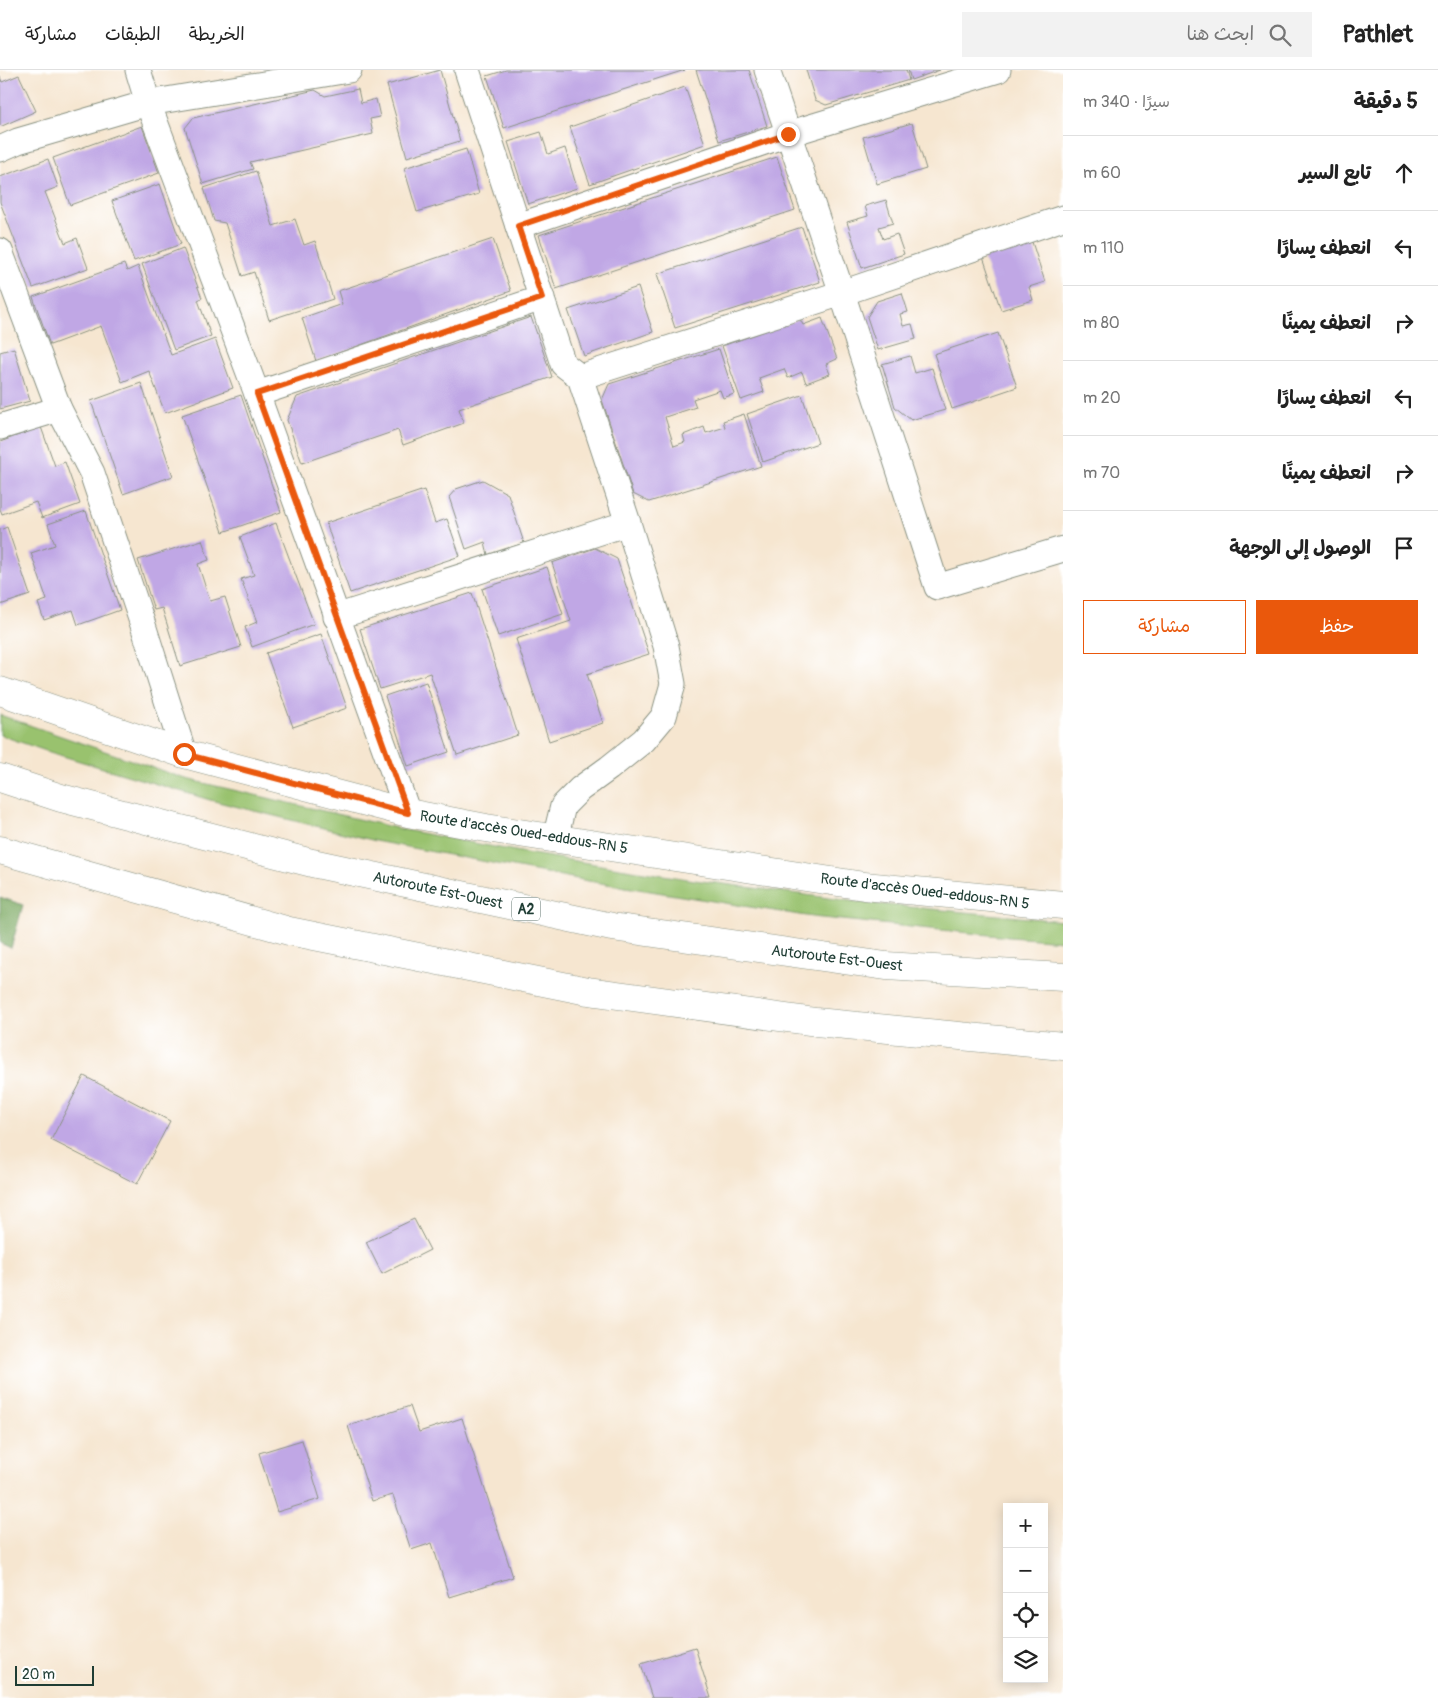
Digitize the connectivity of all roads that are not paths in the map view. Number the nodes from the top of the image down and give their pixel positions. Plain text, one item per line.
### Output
1 (138, 70) edge
2 (349, 70) edge
3 (467, 70) edge
4 (767, 70) edge
5 (998, 70) edge
6 (148, 102) junction
7 (788, 134) junction
8 (0, 149) edge
9 (1063, 218) edge
10 (518, 226) junction
11 (0, 251) edge
12 (842, 293) junction
13 (542, 298) junction
14 (580, 377) junction
15 (257, 394) junction
16 (59, 409) junction
17 (0, 427) edge
18 (628, 523) junction
19 (1063, 548) edge
20 (336, 617) junction
21 (0, 691) edge
22 (184, 754) junction
23 (0, 778) edge
24 (408, 813) junction
25 (555, 839) junction
26 (0, 850) edge
27 (1063, 905) edge
28 (1063, 977) edge
29 (1063, 1046) edge

1 - 6 street
2 - 6 street
3 - 10 street
4 - 7 street
5 - 7 street
6 - 8 street
6 - 15 street
7 - 10 street
7 - 12 street
9 - 12 street
10 - 13 street
11 - 16 street
12 - 14 street
12 - 19 street
13 - 14 street
13 - 15 street
14 - 18 street
15 - 20 street
16 - 17 street
16 - 22 street
18 - 20 street
18 - 25 street
20 - 24 street
21 - 22 main road, Route d'accès Oued-eddous-RN 5
22 - 24 main road, Route d'accès Oued-eddous-RN 5
23 - 28 main road, Autoroute Est-Ouest / A2
24 - 25 main road, Route d'accès Oued-eddous-RN 5
25 - 27 main road, Route d'accès Oued-eddous-RN 5
26 - 29 main road

